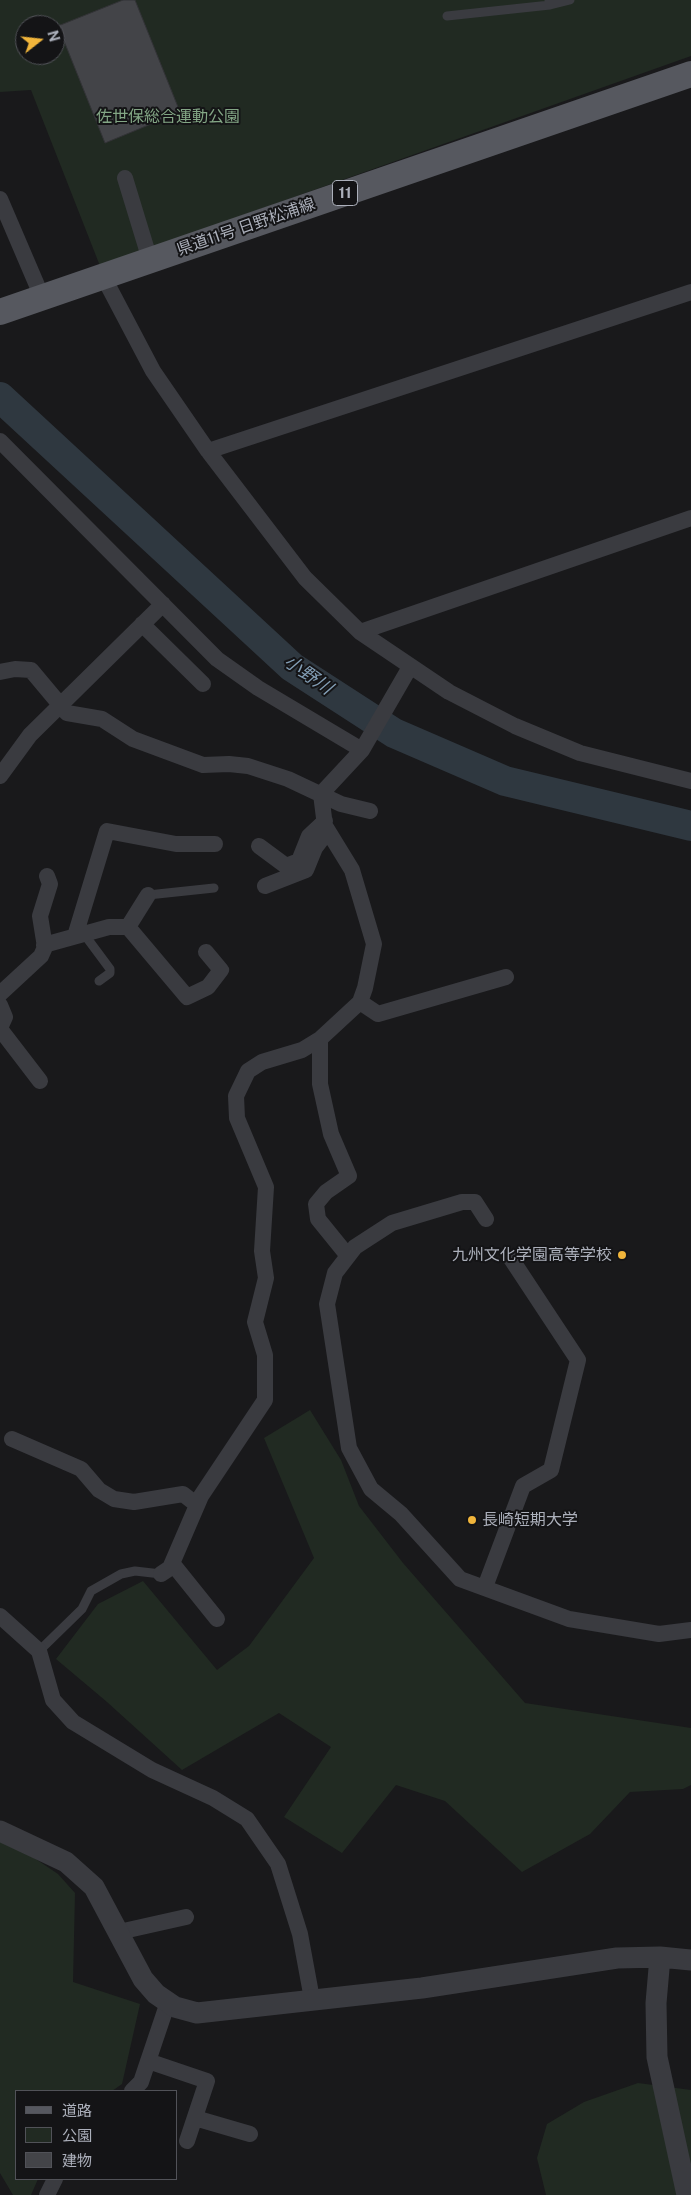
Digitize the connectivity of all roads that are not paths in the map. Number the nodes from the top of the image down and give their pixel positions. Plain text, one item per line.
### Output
1 (570, 0) edge
2 (549, 3) edge
3 (447, 16) dead end
4 (691, 74) edge
5 (125, 178) dead end
6 (0, 199) edge
7 (147, 250) junction
8 (103, 276) junction
9 (691, 292) edge
10 (42, 298) junction
11 (0, 312) edge
12 (0, 441) edge
13 (208, 451) junction
14 (691, 518) edge
15 (162, 604) junction
16 (142, 624) junction
17 (360, 632) junction
18 (0, 672) edge
19 (408, 672) junction
20 (203, 684) dead end
21 (61, 704) junction
22 (363, 747) junction
23 (0, 776) edge
24 (691, 781) edge
25 (321, 794) junction
26 (370, 812) dead end
27 (326, 826) junction
28 (215, 844) dead end
29 (259, 846) dead end
30 (47, 876) dead end
31 (265, 886) dead end
32 (214, 888) dead end
33 (148, 895) joint
34 (128, 927) junction
35 (79, 935) junction
36 (44, 945) junction
37 (206, 952) dead end
38 (506, 977) dead end
39 (99, 981) dead end
40 (0, 994) edge
41 (360, 1002) junction
42 (0, 1006) edge
43 (0, 1028) edge
44 (320, 1040) junction
45 (40, 1081) dead end
46 (486, 1218) dead end
47 (348, 1256) junction
48 (510, 1257) dead end
49 (12, 1439) dead end
50 (197, 1505) junction
51 (166, 1569) junction
52 (485, 1587) junction
53 (0, 1616) edge
54 (217, 1618) dead end
55 (691, 1630) edge
56 (39, 1650) junction
57 (0, 1831) edge
58 (186, 1917) dead end
59 (119, 1932) junction
60 (660, 1957) junction
61 (691, 1960) edge
62 (312, 1999) junction
63 (168, 2002) junction
64 (148, 2061) junction
65 (133, 2090) edge
66 (195, 2118) junction
67 (250, 2134) dead end
68 (187, 2141) dead end
69 (54, 2180) edge
70 (47, 2195) edge
71 (687, 2195) edge

1 - 2 lane
2 - 3 lane
4 - 7 main road, 県道11号 日野松浦線 / 11
5 - 7 street
6 - 10 street
7 - 8 main road, 県道11号 日野松浦線 / 11
8 - 10 main road, 県道11号 日野松浦線 / 11
8 - 13 street
9 - 13 street
10 - 11 main road, 県道11号 日野松浦線 / 11
12 - 15 street
13 - 17 street
14 - 17 street
15 - 16 street
15 - 22 street
16 - 20 street
16 - 21 street
17 - 19 street
18 - 21 street
19 - 22 street
19 - 24 street
21 - 23 street
21 - 25 street
22 - 25 street
25 - 26 street
25 - 27 street
27 - 29 street
27 - 31 street
27 - 41 street
28 - 35 street
30 - 36 street
32 - 33 lane
33 - 34 street
34 - 35 street
34 - 37 street
35 - 36 street
35 - 39 lane
36 - 40 street
38 - 41 street
41 - 44 street
42 - 43 street
43 - 45 street
44 - 47 street
44 - 50 street
46 - 47 street
47 - 52 street
48 - 52 street
49 - 50 street
50 - 51 street
51 - 54 street
51 - 56 lane
52 - 55 street
53 - 56 street
56 - 62 street
57 - 59 street
58 - 59 street
59 - 63 street
60 - 61 street
60 - 62 street
60 - 71 street
62 - 63 street
63 - 64 street
64 - 65 street
64 - 66 street
66 - 67 street
66 - 68 street
69 - 70 street

